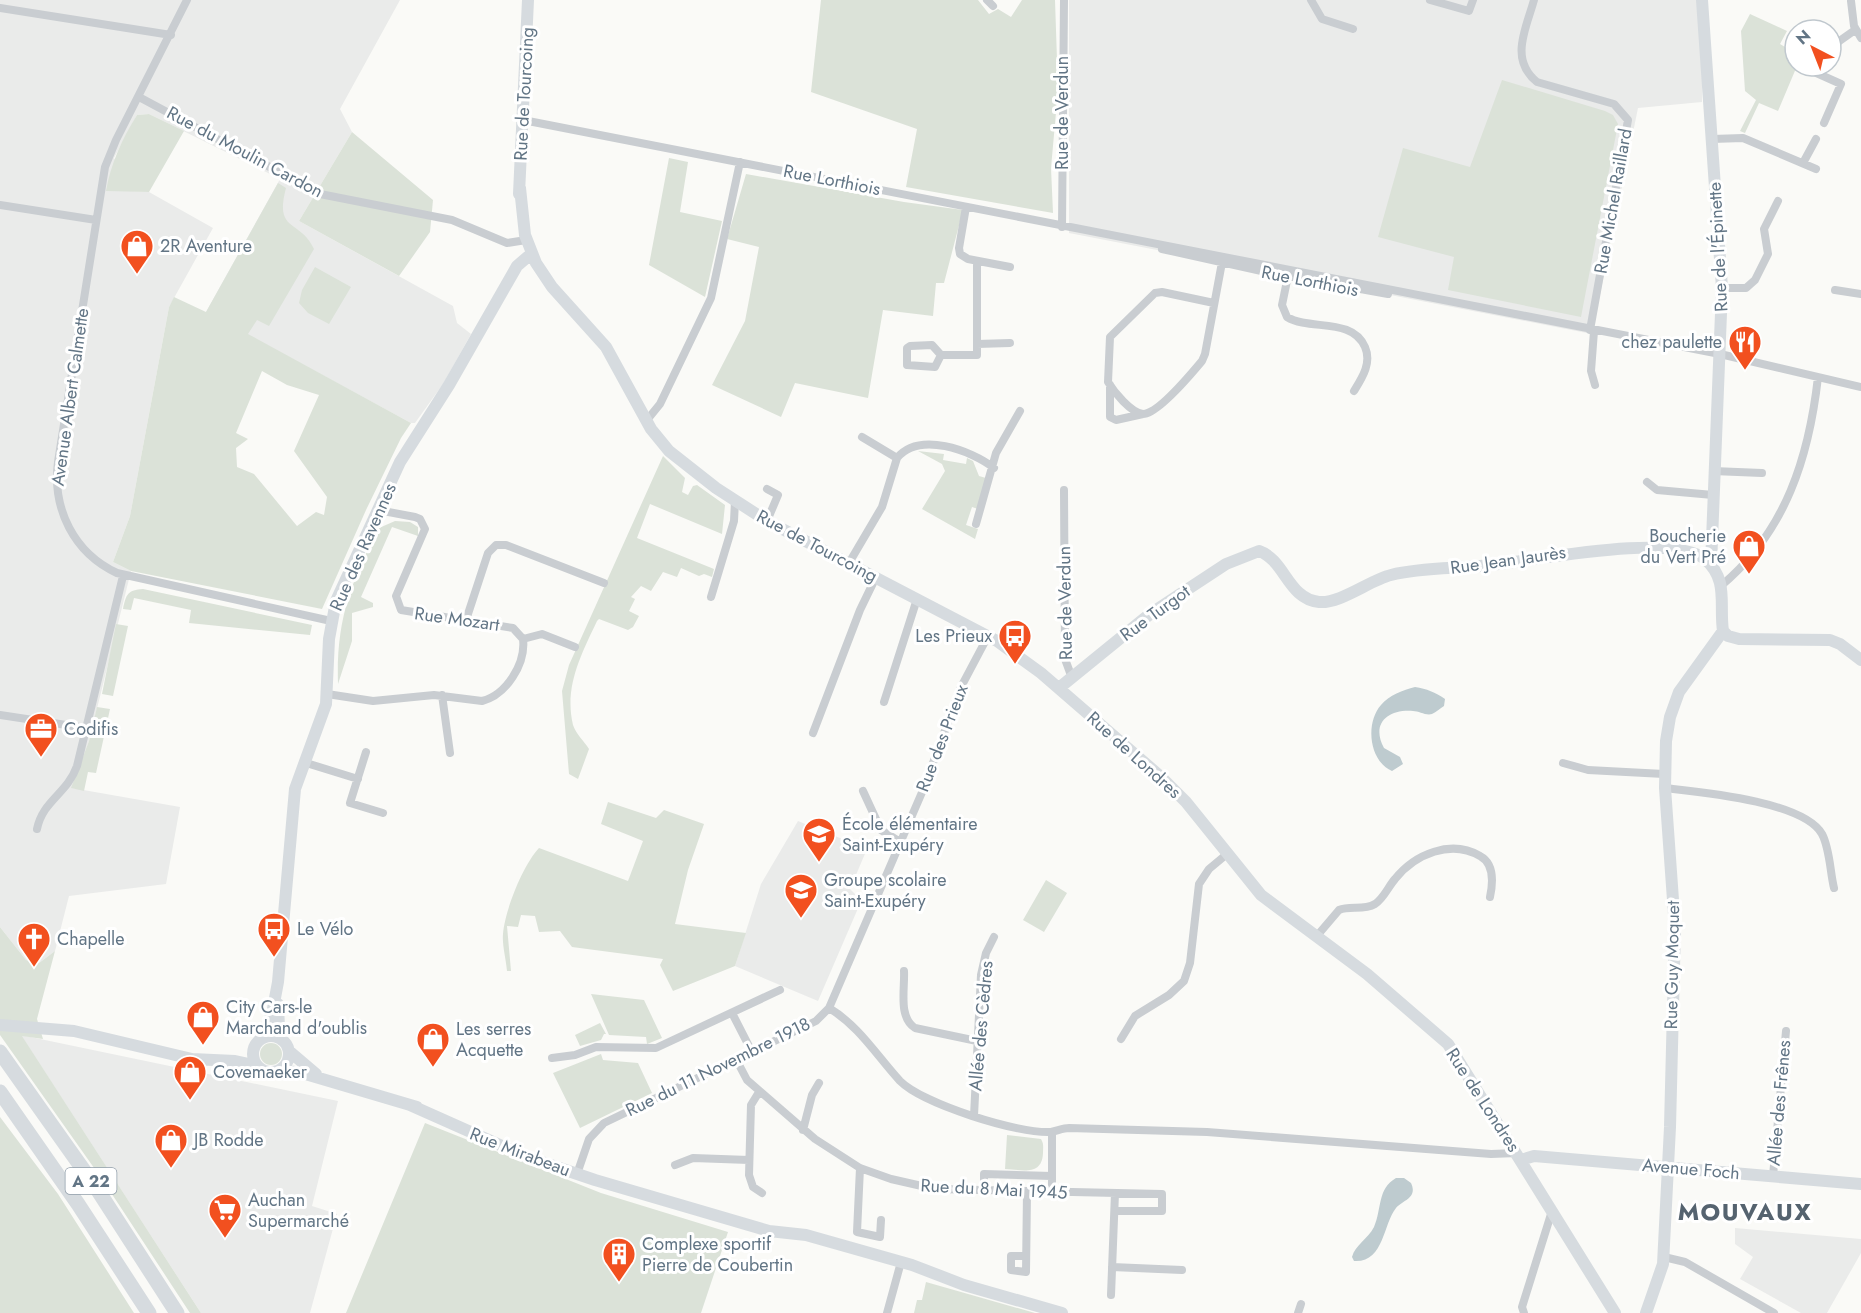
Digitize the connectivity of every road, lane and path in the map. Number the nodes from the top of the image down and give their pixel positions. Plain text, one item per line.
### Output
1 (187, 0) edge
2 (528, 0) edge
3 (1064, 0) edge
4 (1311, 0) edge
5 (1430, 0) edge
6 (1473, 0) edge
7 (1534, 0) edge
8 (1702, 0) edge
9 (1850, 0) edge
10 (0, 8) edge
11 (1353, 29) dead end
12 (1855, 30) junction
13 (171, 35) junction
14 (1843, 38) edge
15 (1861, 38) edge
16 (1827, 78) edge
17 (139, 97) junction
18 (523, 120) junction
19 (1824, 123) dead end
20 (1712, 139) junction
21 (1816, 139) dead end
22 (740, 162) junction
23 (1803, 163) junction
24 (1816, 170) dead end
25 (1778, 201) dead end
26 (0, 205) edge
27 (966, 207) junction
28 (96, 220) junction
29 (1062, 227) junction
30 (523, 241) junction
31 (528, 256) junction
32 (1222, 260) junction
33 (977, 265) junction
34 (1010, 267) dead end
35 (1288, 273) junction
36 (1722, 288) junction
37 (1834, 290) dead end
38 (1861, 294) edge
39 (1214, 303) junction
40 (1592, 330) junction
41 (1011, 343) dead end
42 (977, 344) junction
43 (1720, 354) junction
44 (941, 355) dead end
45 (1818, 377) junction
46 (1110, 386) junction
47 (1595, 386) dead end
48 (1861, 387) edge
49 (1354, 391) dead end
50 (1020, 411) dead end
51 (1146, 413) junction
52 (647, 420) junction
53 (862, 437) dead end
54 (897, 458) junction
55 (994, 468) junction
56 (1713, 471) junction
57 (1762, 473) dead end
58 (1647, 482) dead end
59 (767, 489) dead end
60 (1064, 490) dead end
61 (1713, 495) junction
62 (735, 501) junction
63 (378, 510) junction
64 (767, 521) junction
65 (976, 524) dead end
66 (1258, 551) joint
67 (849, 563) junction
68 (1711, 565) junction
69 (123, 576) junction
70 (876, 577) junction
71 (604, 583) dead end
72 (1722, 585) junction
73 (711, 597) dead end
74 (917, 599) junction
75 (466, 620) junction
76 (331, 621) junction
77 (1723, 631) junction
78 (988, 636) junction
79 (523, 639) junction
80 (575, 647) dead end
81 (1861, 660) edge
82 (1072, 678) junction
83 (1059, 688) junction
84 (327, 693) junction
85 (442, 695) junction
86 (885, 702) dead end
87 (0, 715) edge
88 (86, 728) junction
89 (813, 733) dead end
90 (366, 752) dead end
91 (450, 753) dead end
92 (303, 762) junction
93 (1563, 763) dead end
94 (1664, 774) junction
95 (358, 779) junction
96 (1665, 788) junction
97 (863, 791) dead end
98 (383, 813) dead end
99 (38, 829) dead end
100 (900, 842) junction
101 (1227, 854) junction
102 (1834, 888) dead end
103 (1490, 897) dead end
104 (1316, 936) junction
105 (994, 937) dead end
106 (904, 970) dead end
107 (278, 982) junction
108 (780, 990) dead end
109 (829, 1008) junction
110 (732, 1013) junction
111 (0, 1025) edge
112 (1786, 1031) dead end
113 (1121, 1039) dead end
114 (977, 1041) junction
115 (258, 1042) junction
116 (286, 1045) junction
117 (0, 1052) edge
118 (752, 1052) junction
119 (552, 1058) dead end
120 (736, 1059) junction
121 (214, 1061) junction
122 (257, 1066) junction
123 (281, 1070) junction
124 (327, 1081) junction
125 (819, 1083) dead end
126 (0, 1092) edge
127 (759, 1092) junction
128 (974, 1116) junction
129 (803, 1130) junction
130 (1052, 1132) junction
131 (1519, 1157) junction
132 (749, 1160) junction
133 (675, 1165) dead end
134 (1668, 1167) junction
135 (860, 1168) junction
136 (578, 1171) junction
137 (1052, 1176) junction
138 (1773, 1176) junction
139 (1861, 1184) edge
140 (984, 1191) junction
141 (1027, 1192) junction
142 (1052, 1192) junction
143 (762, 1193) dead end
144 (1116, 1193) junction
145 (1115, 1211) junction
146 (1552, 1211) junction
147 (881, 1220) dead end
148 (1026, 1256) dead end
149 (1664, 1257) junction
150 (900, 1265) junction
151 (1112, 1267) junction
152 (1182, 1270) dead end
153 (1111, 1295) dead end
154 (1301, 1304) dead end
155 (149, 1313) edge
156 (177, 1313) edge
157 (887, 1313) edge
158 (1062, 1313) edge
159 (1298, 1313) edge
160 (1524, 1313) edge
161 (1614, 1313) edge
162 (1646, 1313) edge
163 (1774, 1313) edge

1 - 13 street, Avenue Albert Calmette
2 - 18 street, Rue de Tourcoing
3 - 29 street, Rue de Verdun
4 - 11 street
5 - 6 street
7 - 40 street, Rue Michel Raillard
8 - 20 street, Rue de l'Épinette
9 - 12 street
10 - 13 street
12 - 14 street
12 - 15 street
13 - 17 street, Avenue Albert Calmette
16 - 19 street
17 - 28 street, Avenue Albert Calmette
17 - 30 street, Rue du Moulin Cardon
18 - 22 street, Rue Lorthiois
18 - 30 street, Rue de Tourcoing
20 - 23 street
20 - 36 street, Rue de l'Épinette
21 - 23 street
22 - 27 street, Rue Lorthiois
22 - 52 street
23 - 24 street
25 - 36 street
26 - 28 street
27 - 29 street, Rue Lorthiois
27 - 33 street
28 - 69 street, Avenue Albert Calmette
29 - 32 street, Rue Lorthiois
30 - 31 street, Rue de Tourcoing
31 - 52 street, Rue de Tourcoing
31 - 63 street, Rue des Ravennes
32 - 35 street, Rue Lorthiois
32 - 39 street
33 - 34 street
33 - 42 street
35 - 40 street, Rue Lorthiois
35 - 49 street
36 - 43 street, Rue de l'Épinette
37 - 38 street
39 - 46 street
39 - 51 street
40 - 43 street, Rue Lorthiois
40 - 47 street
41 - 42 street
42 - 44 street
43 - 45 street, Rue Lorthiois
43 - 56 street, Rue de l'Épinette
45 - 48 street, Rue Lorthiois
45 - 72 street
46 - 51 street
46 - 51 street
50 - 55 street
52 - 62 street, Rue de Tourcoing
53 - 54 street
54 - 55 street
54 - 67 street
55 - 65 street
56 - 57 street
56 - 61 street, Rue de l'Épinette
58 - 61 street
59 - 64 street
60 - 82 street, Rue de Verdun
61 - 68 street, Rue de l'Épinette
62 - 64 street, Rue de Tourcoing
62 - 73 street
63 - 75 street, Rue Mozart
63 - 76 street, Rue des Ravennes
64 - 67 street, Rue de Tourcoing
66 - 68 street, Rue Jean Jaurès
66 - 82 street, Rue Turgot
67 - 70 street, Rue de Tourcoing
68 - 72 street
69 - 76 street, Avenue Albert Calmette
69 - 88 street
70 - 74 street, Rue de Tourcoing
70 - 89 street
71 - 75 street
72 - 77 street
74 - 78 street, Rue de Tourcoing
74 - 86 street
75 - 79 street, Rue Mozart
76 - 84 street, Rue des Ravennes
77 - 81 street
77 - 94 street, Rue Guy Moquet
78 - 83 street, Rue de Tourcoing
78 - 100 street, Rue des Prieux
79 - 80 street
79 - 85 street, Rue Mozart
82 - 83 street, Rue Turgot
83 - 101 street, Rue de Londres
84 - 85 street, Rue Mozart
84 - 92 street, Rue des Ravennes
85 - 91 street
87 - 88 street
88 - 99 street
90 - 95 street
92 - 95 street
92 - 107 street, Rue des Ravennes
93 - 94 street
94 - 96 street, Rue Guy Moquet
95 - 98 street
96 - 102 street
96 - 134 street, Rue Guy Moquet
97 - 100 street
100 - 109 street, Rue des Prieux
101 - 104 street, Rue de Londres
101 - 113 street
103 - 104 street
104 - 131 street, Rue de Londres
105 - 114 street, Allée des Cèdres
106 - 114 street
107 - 115 street, Rue des Ravennes
107 - 116 street, Rue des Ravennes
108 - 110 street
109 - 118 street, Rue du 11 Novembre 1918
109 - 128 street, Rue du 11 Novembre 1918
110 - 118 street
110 - 119 street
111 - 121 street
112 - 138 street, Allée des Frênes
114 - 128 street, Allée des Cèdres
115 - 116 street
115 - 121 street
115 - 122 street
116 - 123 street
116 - 124 street, Rue Mirabeau
117 - 156 highway, A 22
118 - 120 street, Rue du 11 Novembre 1918
120 - 127 street, Rue du 8 Mai 1945
120 - 136 street, Rue du 11 Novembre 1918
121 - 122 street
122 - 123 street
123 - 124 street, Rue Mirabeau
124 - 136 street, Rue Mirabeau
125 - 129 street
126 - 155 highway, A 22
127 - 129 street, Rue du 8 Mai 1945
127 - 132 street
128 - 130 street, Rue du 11 Novembre 1918
129 - 135 street, Rue du 8 Mai 1945
130 - 131 street, Rue du 11 Novembre 1918
130 - 137 street
131 - 134 street, Avenue Foch
131 - 146 street, Rue de Londres
132 - 133 street
132 - 143 street
134 - 138 street, Avenue Foch
134 - 149 street, Rue Guy Moquet
135 - 140 street, Rue du 8 Mai 1945
135 - 147 street
136 - 150 street, Rue Mirabeau
137 - 140 street
137 - 142 street
138 - 139 street, Avenue Foch
140 - 141 street, Rue du 8 Mai 1945
141 - 142 street, Rue du 8 Mai 1945
141 - 148 street
142 - 144 street, Rue du 8 Mai 1945
144 - 145 street
144 - 145 street, Rue du 8 Mai 1945
145 - 151 street
146 - 160 street
146 - 161 street, Rue de Londres
149 - 162 street, Rue Guy Moquet
149 - 163 street
150 - 157 street
150 - 158 street, Rue Mirabeau
151 - 152 street
151 - 153 street
154 - 159 street

